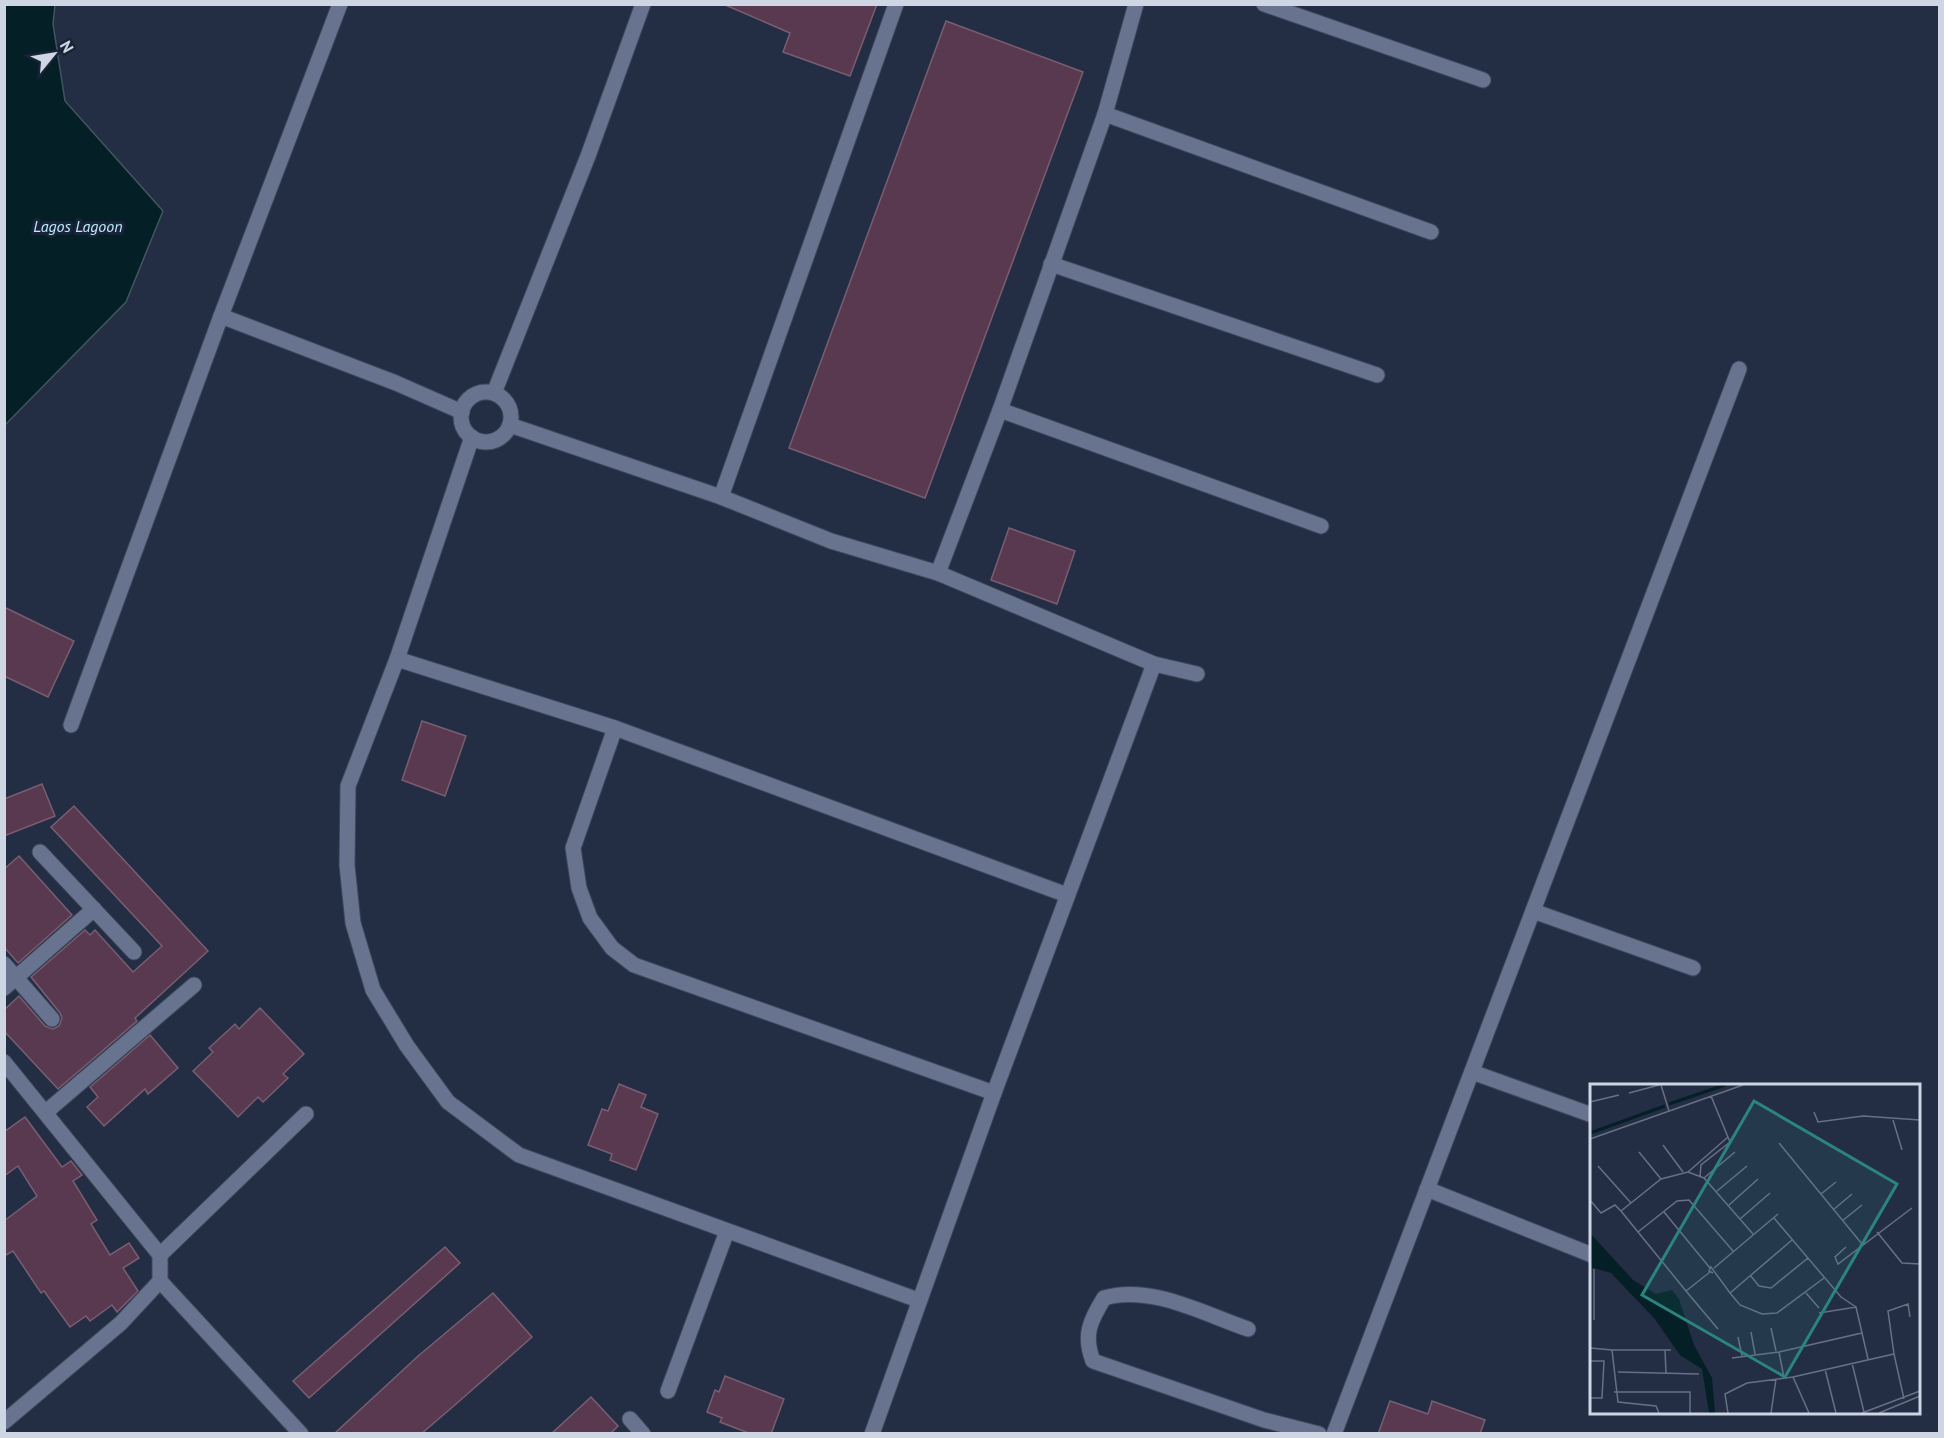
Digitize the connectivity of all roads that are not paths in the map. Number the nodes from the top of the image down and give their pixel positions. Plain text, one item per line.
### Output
1 (340, 4) edge
2 (643, 4) edge
3 (896, 4) edge
4 (1137, 4) edge
5 (1263, 4) edge
6 (1483, 80) dead end
7 (1105, 114) junction
8 (1431, 232) dead end
9 (1051, 264) junction
10 (221, 316) junction
11 (1739, 369) dead end
12 (1377, 375) dead end
13 (494, 393) junction
14 (1000, 410) junction
15 (462, 412) junction
16 (510, 425) junction
17 (472, 437) junction
18 (721, 497) junction
19 (1321, 526) dead end
20 (938, 573) junction
21 (397, 659) junction
22 (1154, 664) junction
23 (1197, 674) dead end
24 (72, 725) dead end
25 (615, 728) junction
26 (40, 852) dead end
27 (1067, 895) junction
28 (94, 909) junction
29 (1533, 911) junction
30 (134, 952) dead end
31 (4, 964) edge
32 (1693, 968) dead end
33 (17, 978) junction
34 (194, 985) dead end
35 (4, 988) edge
36 (52, 1019) dead end
37 (4, 1062) edge
38 (1472, 1072) junction
39 (994, 1093) junction
40 (45, 1112) junction
41 (306, 1114) dead end
42 (1590, 1114) edge
43 (1427, 1189) junction
44 (727, 1231) junction
45 (1590, 1254) edge
46 (160, 1255) junction
47 (160, 1281) junction
48 (918, 1300) junction
49 (1248, 1329) dead end
50 (668, 1391) dead end
51 (630, 1419) dead end
52 (4, 1422) edge
53 (301, 1434) edge
54 (643, 1434) edge
55 (872, 1434) edge
56 (1319, 1434) edge
57 (1334, 1434) edge

1 - 10 street
2 - 13 street
3 - 18 street
4 - 7 street
5 - 6 street
7 - 8 street
7 - 9 street
9 - 12 street
9 - 14 street
10 - 15 street
10 - 24 street
11 - 29 street
13 - 15 street
13 - 16 street
14 - 19 street
14 - 20 street
15 - 17 street
16 - 17 street
16 - 18 street
17 - 21 street
18 - 20 street
20 - 22 street
21 - 25 street
21 - 44 street
22 - 23 street
22 - 27 street
25 - 27 street
25 - 39 street
26 - 28 street
27 - 39 street
28 - 30 street
28 - 33 street
29 - 32 street
29 - 38 street
31 - 33 street
33 - 35 street
33 - 36 street
34 - 40 street
37 - 40 street
38 - 42 street
38 - 43 street
39 - 48 street
40 - 46 street
41 - 46 street
43 - 45 street
43 - 57 street
44 - 48 street
44 - 50 street
46 - 47 street
47 - 52 street
47 - 53 street
48 - 55 street
49 - 56 street
51 - 54 street

